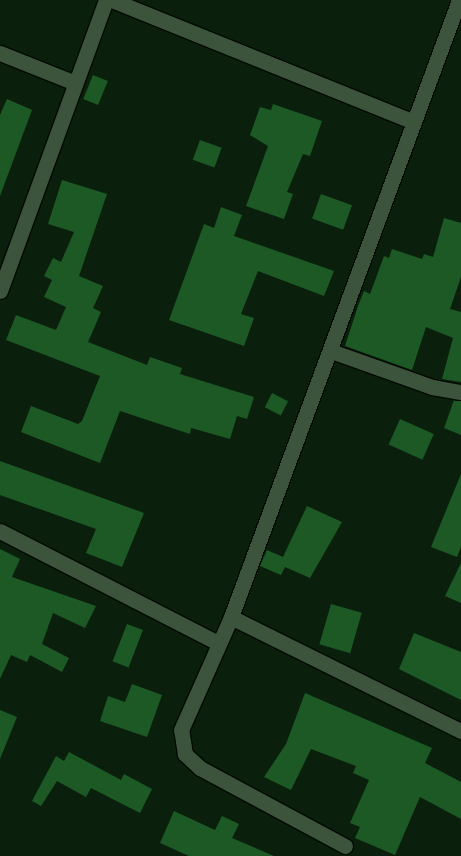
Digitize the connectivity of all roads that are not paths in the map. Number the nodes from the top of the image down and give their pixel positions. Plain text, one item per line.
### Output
1 (106, 0) edge
2 (112, 0) edge
3 (459, 0) edge
4 (0, 53) edge
5 (76, 83) junction
6 (411, 121) junction
7 (0, 291) edge
8 (331, 351) junction
9 (461, 392) edge
10 (0, 531) edge
11 (231, 617) junction
12 (218, 644) junction
13 (461, 731) edge
14 (346, 846) dead end

1 - 5 street
2 - 6 street
3 - 6 street
4 - 5 street
5 - 7 street
6 - 8 street
8 - 9 street
8 - 11 street
10 - 12 street
11 - 12 street
11 - 13 street
12 - 14 street

